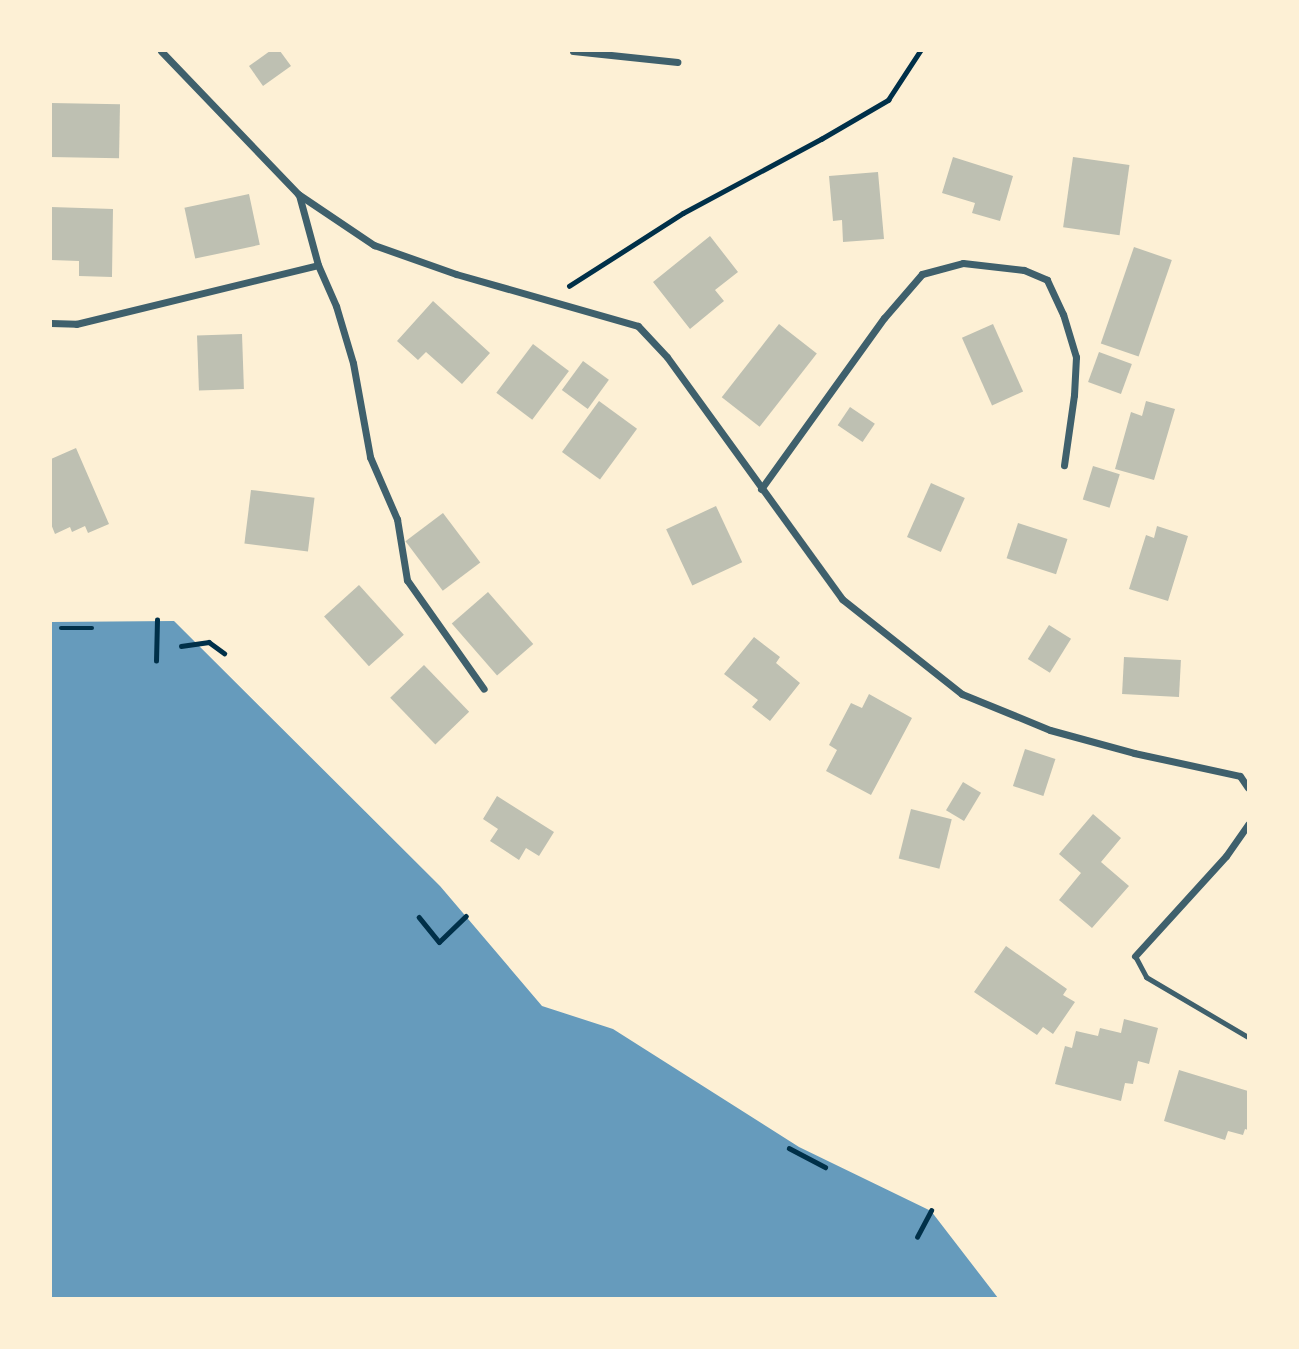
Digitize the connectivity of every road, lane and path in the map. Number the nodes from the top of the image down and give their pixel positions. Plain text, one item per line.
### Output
1 (161, 51) edge
2 (573, 51) edge
3 (920, 51) edge
4 (677, 62) dead end
5 (298, 194) junction
6 (318, 265) junction
7 (547, 300) junction
8 (51, 323) edge
9 (1064, 465) dead end
10 (761, 489) junction
11 (157, 620) dead end
12 (61, 628) dead end
13 (92, 628) dead end
14 (181, 646) dead end
15 (223, 653) dead end
16 (156, 661) dead end
17 (484, 689) dead end
18 (1248, 788) edge
19 (1248, 824) edge
20 (466, 916) dead end
21 (419, 917) dead end
22 (1135, 956) joint
23 (1248, 1037) edge
24 (789, 1147) dead end
25 (825, 1167) dead end
26 (931, 1211) dead end
27 (917, 1237) dead end

1 - 5 street
2 - 4 street
3 - 7 path
5 - 6 street
5 - 7 street
6 - 8 street
6 - 17 street
7 - 10 street
9 - 10 street
10 - 18 street
11 - 16 path
12 - 13 path
14 - 15 path
19 - 22 street
20 - 21 path
22 - 23 lane
24 - 25 path
26 - 27 path

